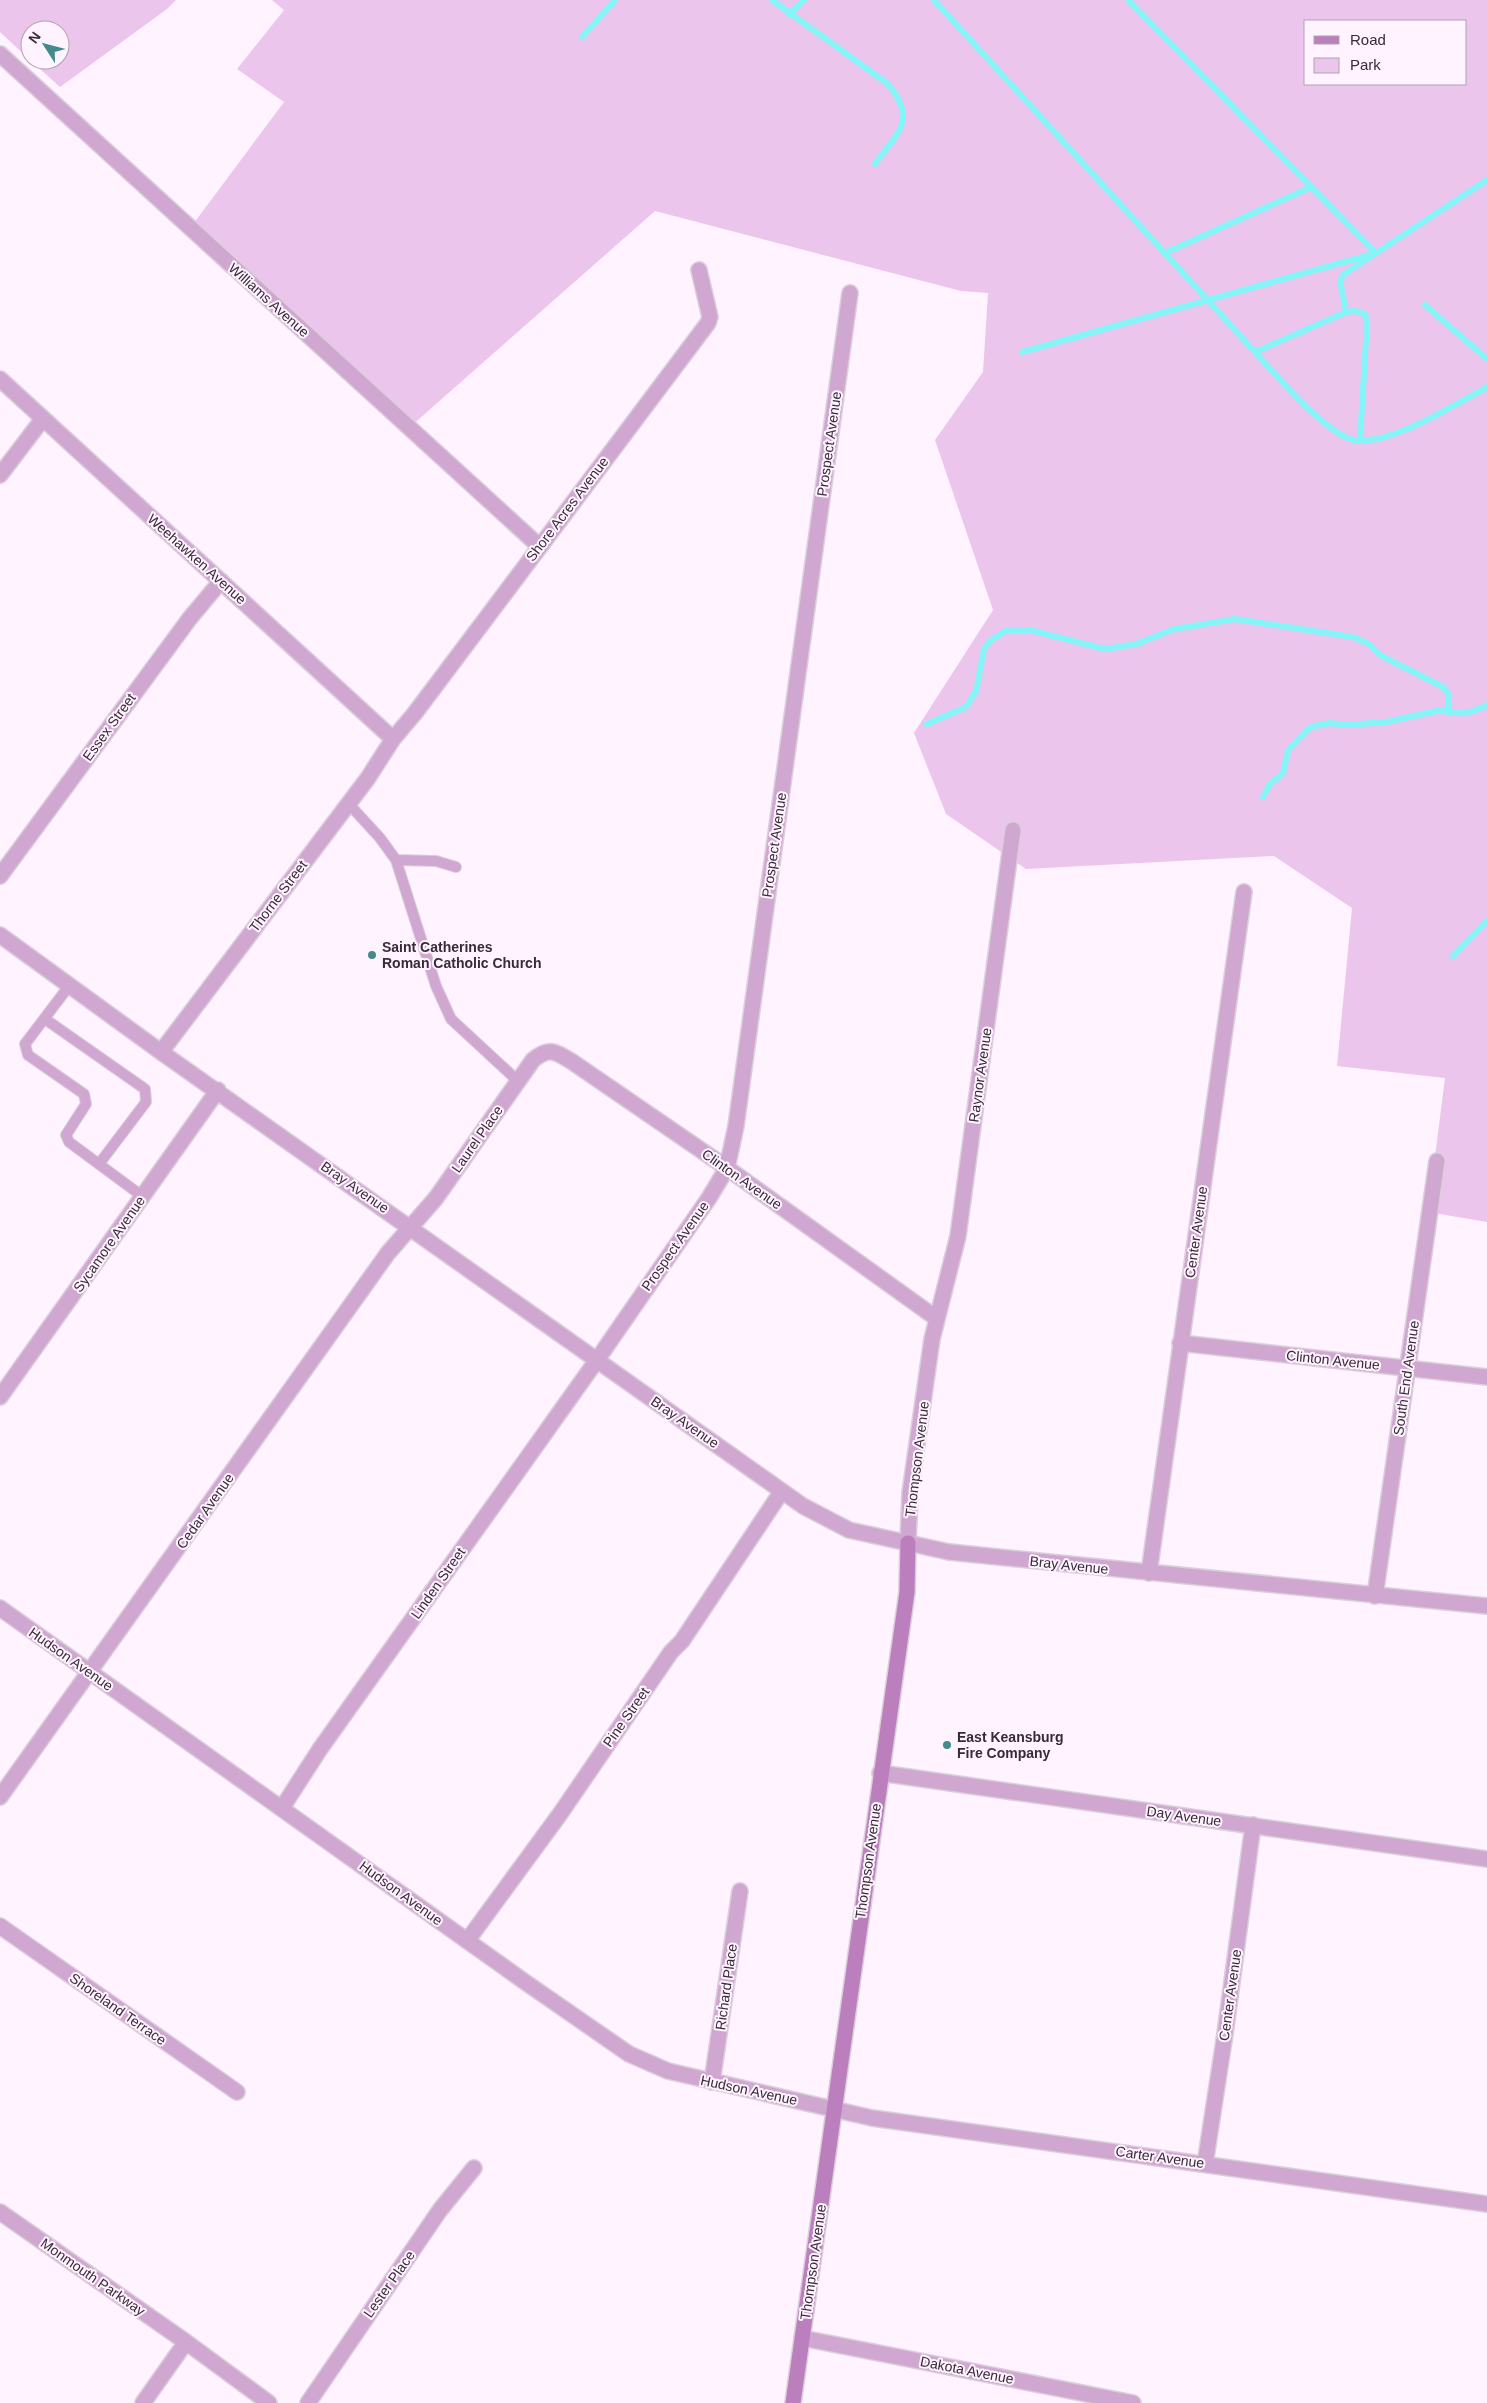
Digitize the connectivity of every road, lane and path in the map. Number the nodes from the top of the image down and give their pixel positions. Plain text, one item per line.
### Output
1 (0, 54) edge
2 (699, 270) dead end
3 (850, 293) dead end
4 (0, 379) edge
5 (42, 420) junction
6 (0, 476) edge
7 (539, 546) junction
8 (221, 581) junction
9 (393, 739) junction
10 (348, 803) junction
11 (1014, 830) dead end
12 (396, 860) junction
13 (456, 868) dead end
14 (0, 876) edge
15 (1244, 892) dead end
16 (0, 935) edge
17 (69, 986) junction
18 (45, 1019) junction
19 (161, 1052) junction
20 (543, 1052) joint
21 (518, 1081) junction
22 (218, 1090) junction
23 (1437, 1161) dead end
24 (99, 1164) junction
25 (727, 1168) junction
26 (142, 1196) junction
27 (411, 1227) junction
28 (936, 1318) junction
29 (1180, 1343) junction
30 (597, 1360) junction
31 (1407, 1368) junction
32 (1487, 1377) edge
33 (0, 1397) edge
34 (782, 1491) junction
35 (908, 1543) junction
36 (1149, 1573) junction
37 (1375, 1596) junction
38 (1487, 1606) edge
39 (0, 1608) edge
40 (89, 1672) junction
41 (880, 1773) junction
42 (0, 1797) edge
43 (282, 1808) junction
44 (1253, 1825) junction
45 (1487, 1859) edge
46 (740, 1891) dead end
47 (0, 1926) edge
48 (467, 1941) junction
49 (712, 2082) junction
50 (237, 2092) dead end
51 (834, 2108) junction
52 (1205, 2164) junction
53 (474, 2168) dead end
54 (1486, 2200) edge
55 (0, 2212) edge
56 (802, 2338) junction
57 (186, 2342) junction
58 (143, 2403) edge
59 (268, 2403) edge
60 (308, 2403) edge
61 (793, 2403) edge
62 (1133, 2403) edge

1 - 7 street, Williams Avenue
2 - 7 street, Shore Acres Avenue
3 - 25 street, Prospect Avenue
4 - 5 street, Weehawken Avenue
5 - 6 street
5 - 8 street, Weehawken Avenue
7 - 9 street, Shore Acres Avenue
8 - 9 street, Weehawken Avenue
8 - 14 street, Essex Street
9 - 10 street, Thorne Street
10 - 12 lane
10 - 19 street, Thorne Street
11 - 28 street, Raynor Avenue
12 - 13 lane
12 - 21 lane
15 - 29 street, Center Avenue
16 - 17 street, Bray Avenue
17 - 18 lane
17 - 19 street, Bray Avenue
18 - 24 lane
18 - 24 lane
19 - 22 street, Bray Avenue
20 - 21 street, Laurel Place
20 - 25 street, Clinton Avenue
21 - 27 street, Laurel Place
22 - 26 street, Sycamore Avenue
22 - 27 street, Bray Avenue
23 - 31 street, South End Avenue
24 - 26 lane
25 - 28 street, Clinton Avenue
25 - 30 street, Prospect Avenue
26 - 33 street, Sycamore Avenue
27 - 30 street, Bray Avenue
27 - 40 street, Cedar Avenue
28 - 35 street, Thompson Avenue
29 - 31 street, Clinton Avenue
29 - 36 street, Center Avenue
30 - 34 street, Bray Avenue
30 - 43 street, Linden Street
31 - 32 street, Clinton Avenue
31 - 37 street, South End Avenue
34 - 35 street, Bray Avenue
34 - 48 street, Pine Street
35 - 36 street, Bray Avenue
35 - 41 street, Thompson Avenue
36 - 37 street, Bray Avenue
37 - 38 street, Bray Avenue
39 - 40 street, Hudson Avenue
40 - 42 street, Cedar Avenue
40 - 43 street, Hudson Avenue
41 - 44 street, Day Avenue
41 - 51 street, Thompson Avenue
43 - 48 street, Hudson Avenue
44 - 45 street, Day Avenue
44 - 52 street, Center Avenue
46 - 49 street, Richard Place
47 - 50 street, Shoreland Terrace
48 - 49 street, Hudson Avenue
49 - 51 street, Hudson Avenue
51 - 52 street, Carter Avenue
51 - 56 street, Thompson Avenue
52 - 54 street, Carter Avenue
53 - 60 street, Lester Place
55 - 57 street, Monmouth Parkway
56 - 61 street, Thompson Avenue
56 - 62 street, Dakota Avenue
57 - 58 street
57 - 59 street, Monmouth Parkway

